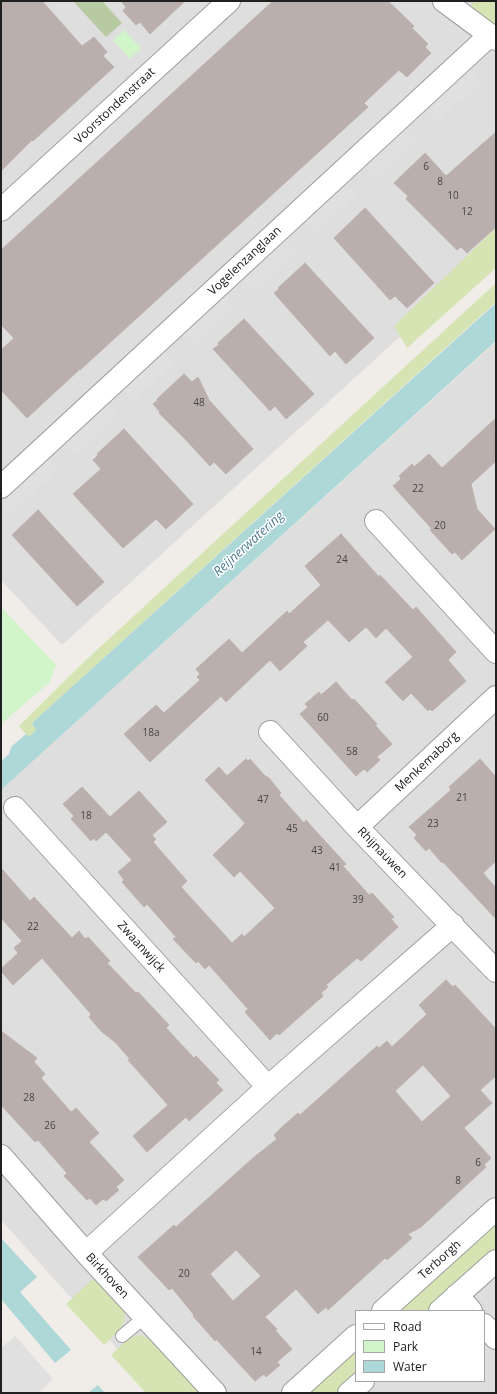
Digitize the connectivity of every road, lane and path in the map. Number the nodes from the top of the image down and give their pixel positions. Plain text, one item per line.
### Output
1 (229, 1) edge
2 (444, 1) edge
3 (493, 37) edge
4 (1, 210) edge
5 (1, 487) edge
6 (376, 522) dead end
7 (496, 652) edge
8 (496, 696) edge
9 (270, 732) dead end
10 (15, 808) dead end
11 (357, 827) junction
12 (453, 925) junction
13 (496, 971) edge
14 (268, 1087) junction
15 (1, 1156) edge
16 (496, 1208) edge
17 (86, 1253) junction
18 (496, 1261) edge
19 (457, 1295) junction
20 (384, 1310) edge
21 (441, 1310) edge
22 (471, 1310) edge
23 (145, 1317) junction
24 (485, 1326) edge
25 (122, 1336) dead end
26 (355, 1337) edge
27 (496, 1338) edge
28 (361, 1382) edge
29 (215, 1393) edge
30 (293, 1393) edge
31 (349, 1393) edge

1 - 4 street, Voorstondenstraat
2 - 3 street
3 - 5 street, Vogelenzanglaan
6 - 7 street
8 - 11 street, Menkemaborg
9 - 11 street, Rhijnauwen
10 - 14 street, Zwaanwijck
11 - 12 street, Rhijnauwen
12 - 13 street, Rhijnauwen
12 - 14 street
14 - 17 street
15 - 17 street, Birkhoven
16 - 20 street, Terborgh
17 - 23 street, Birkhoven
18 - 19 street
19 - 21 street
19 - 22 street
23 - 25 lane
23 - 29 street, Birkhoven
24 - 27 street
26 - 30 street
28 - 31 street

